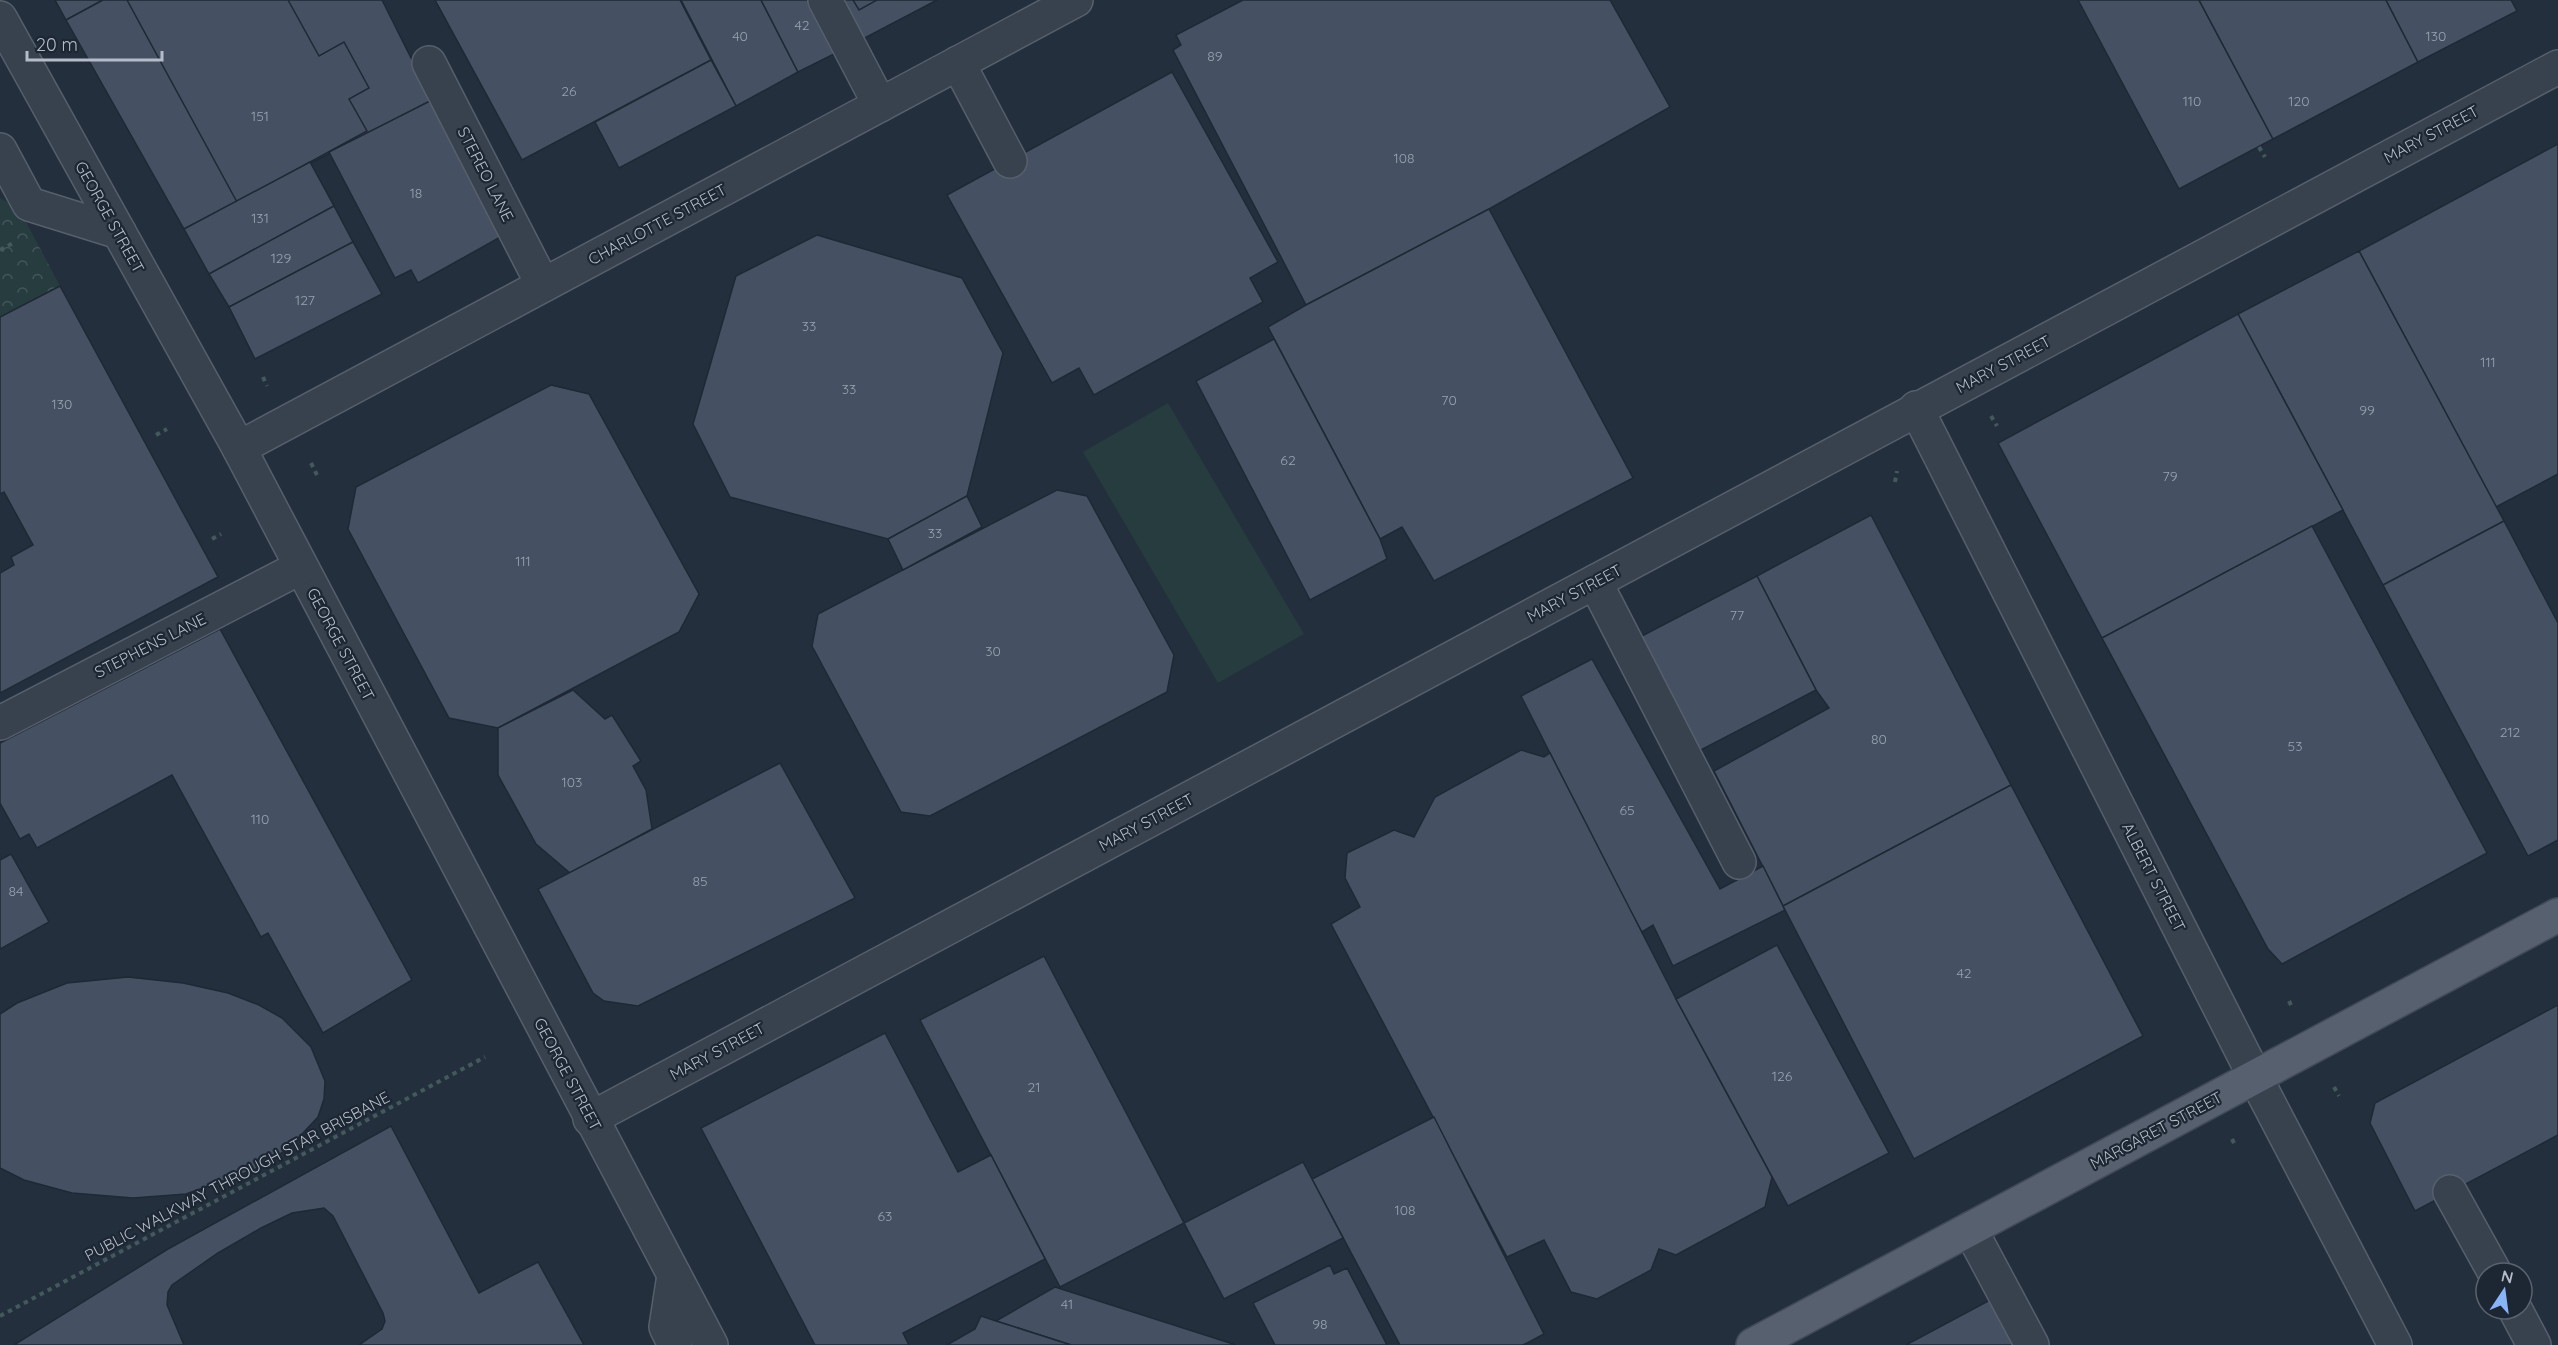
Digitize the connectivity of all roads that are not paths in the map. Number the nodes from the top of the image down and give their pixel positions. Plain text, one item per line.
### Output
1 (825, 0) edge
2 (1076, 0) edge
3 (0, 18) edge
4 (429, 63) dead end
5 (958, 63) junction
6 (2558, 67) edge
7 (880, 105) junction
8 (0, 150) edge
9 (1010, 161) dead end
10 (119, 232) junction
11 (543, 285) junction
12 (1916, 408) junction
13 (239, 448) junction
14 (301, 567) junction
15 (1595, 582) junction
16 (0, 723) edge
17 (1739, 862) dead end
18 (2558, 915) edge
19 (2255, 1077) junction
20 (591, 1119) junction
21 (2450, 1192) dead end
22 (1970, 1229) junction
23 (2488, 1261) edge
24 (674, 1275) junction
25 (2521, 1321) edge
26 (675, 1345) edge
27 (711, 1345) edge
28 (1753, 1345) edge
29 (2032, 1345) edge
30 (2395, 1345) edge
31 (2534, 1345) edge

1 - 7 street
2 - 5 street, CHARLOTTE STREET
3 - 10 street, GEORGE STREET
4 - 11 street, STEREO LANE
5 - 7 street, CHARLOTTE STREET
5 - 9 street
6 - 12 street, MARY STREET
7 - 11 street, CHARLOTTE STREET
8 - 10 street
10 - 13 street, GEORGE STREET
11 - 13 street, CHARLOTTE STREET
12 - 15 street, MARY STREET
12 - 19 street, ALBERT STREET
13 - 14 street, GEORGE STREET
14 - 16 street, STEPHENS LANE
14 - 20 street, GEORGE STREET
15 - 17 street
15 - 20 street, MARY STREET
18 - 19 main road, MARGARET STREET
19 - 22 main road, MARGARET STREET
19 - 30 street, ALBERT STREET
20 - 24 street, GEORGE STREET
21 - 23 street
22 - 28 main road, MARGARET STREET
22 - 29 street
24 - 26 street
24 - 27 street, GEORGE STREET
25 - 31 street

